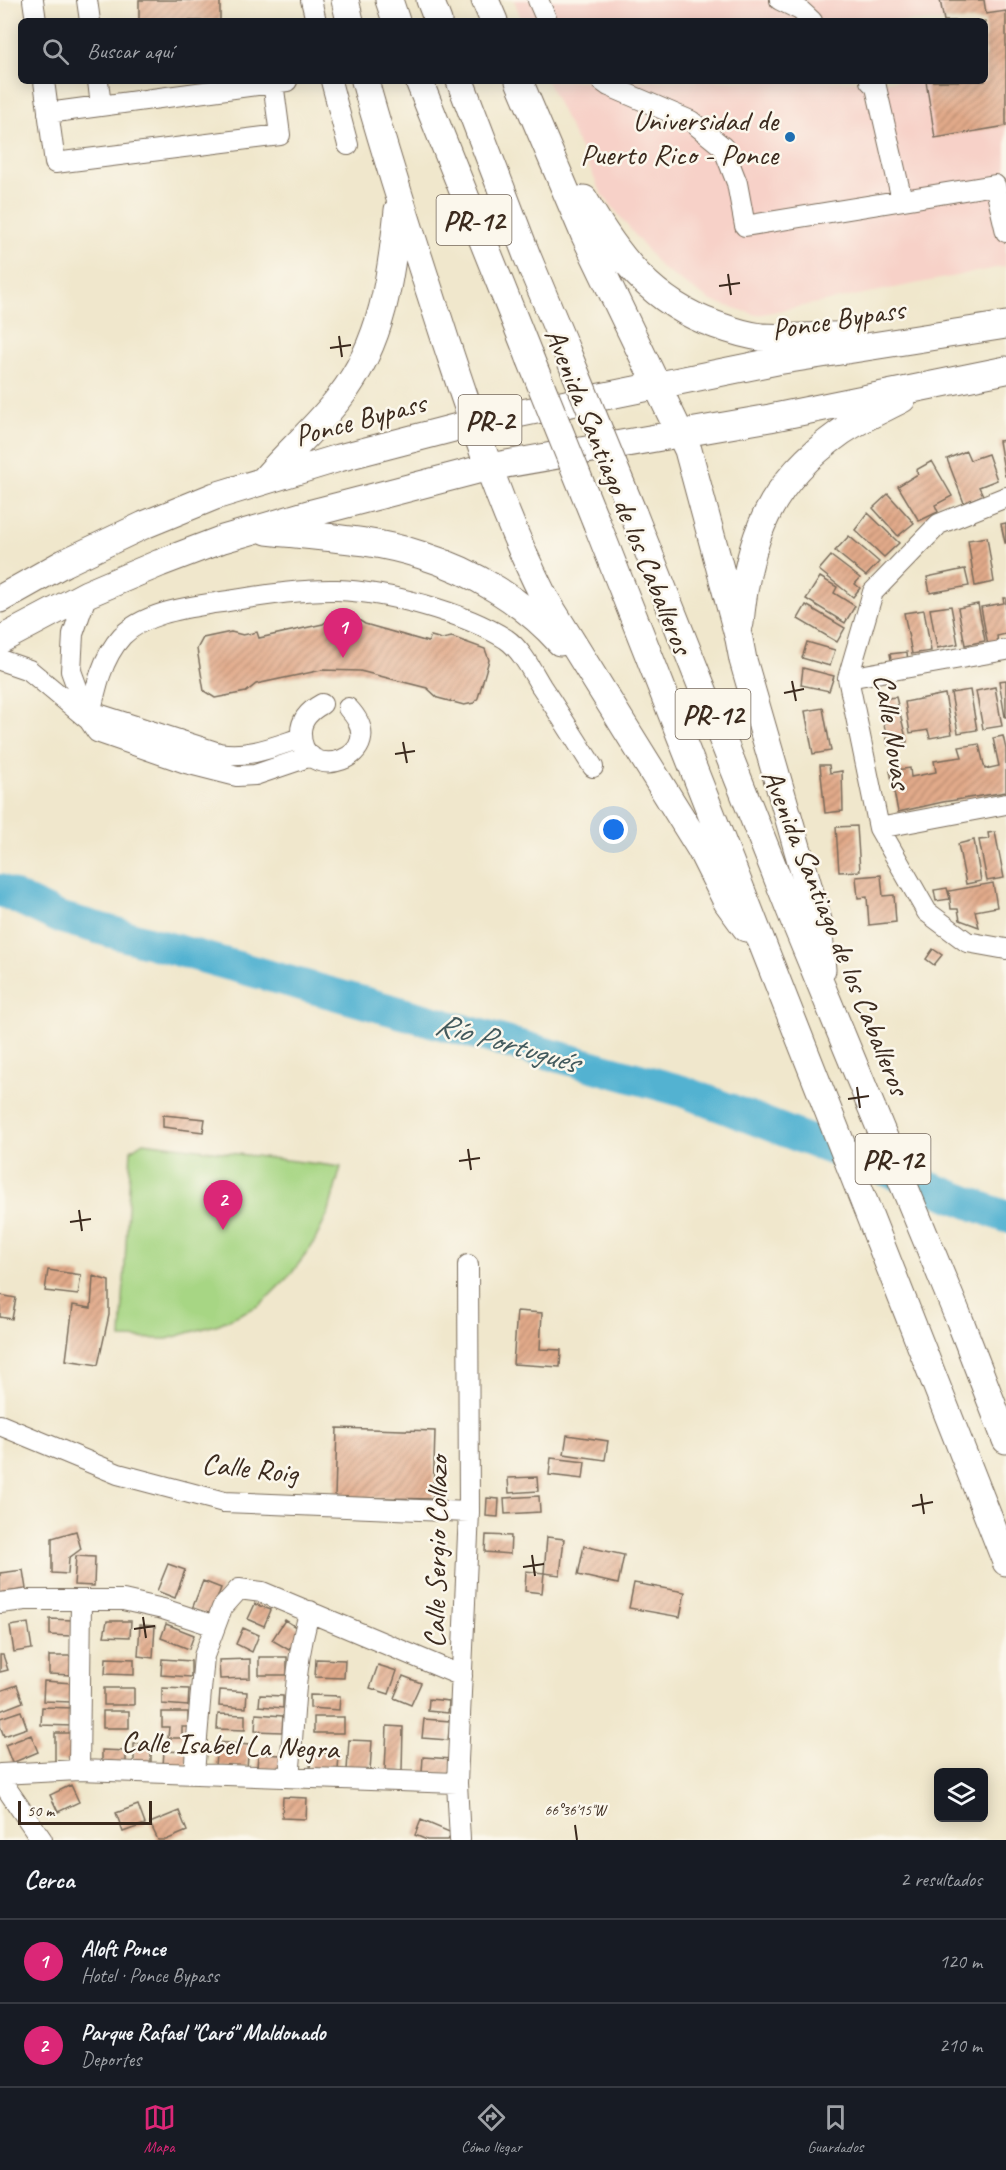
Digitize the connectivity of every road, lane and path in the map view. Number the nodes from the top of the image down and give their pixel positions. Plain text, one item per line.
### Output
1 (33, 0) edge
2 (87, 0) edge
3 (311, 0) edge
4 (345, 0) edge
5 (389, 0) edge
6 (430, 0) edge
7 (485, 0) edge
8 (538, 0) edge
9 (780, 0) edge
10 (36, 18) edge
11 (90, 18) edge
12 (315, 18) edge
13 (349, 18) edge
14 (395, 18) edge
15 (437, 18) edge
16 (493, 18) edge
17 (546, 18) edge
18 (809, 18) edge
19 (44, 84) edge
20 (98, 84) edge
21 (265, 84) edge
22 (280, 84) edge
23 (333, 84) edge
24 (366, 84) edge
25 (420, 84) edge
26 (461, 84) edge
27 (520, 84) edge
28 (606, 84) edge
29 (873, 84) edge
30 (101, 106) junction
31 (48, 113) junction
32 (542, 136) junction
33 (348, 145) dead end
34 (1001, 184) edge
35 (400, 200) junction
36 (902, 200) junction
37 (1006, 232) edge
38 (1006, 325) edge
39 (925, 338) junction
40 (1006, 370) edge
41 (657, 386) junction
42 (927, 386) junction
43 (473, 423) junction
44 (680, 434) junction
45 (489, 467) junction
46 (265, 479) junction
47 (1006, 497) edge
48 (258, 529) junction
49 (87, 594) junction
50 (0, 599) edge
51 (739, 639) junction
52 (0, 640) edge
53 (1006, 650) edge
54 (0, 660) edge
55 (593, 678) junction
56 (848, 678) junction
57 (322, 704) dead end
58 (348, 708) dead end
59 (89, 720) junction
60 (301, 738) junction
61 (311, 756) junction
62 (593, 767) dead end
63 (1006, 804) edge
64 (879, 828) junction
65 (738, 904) junction
66 (1006, 950) edge
67 (825, 998) junction
68 (468, 1265) dead end
69 (0, 1425) edge
70 (1006, 1440) edge
71 (469, 1512) junction
72 (1006, 1562) edge
73 (81, 1600) junction
74 (0, 1603) edge
75 (310, 1611) junction
76 (215, 1626) junction
77 (462, 1676) junction
78 (79, 1770) junction
79 (194, 1773) junction
80 (0, 1774) edge
81 (289, 1777) junction
82 (0, 1779) edge
83 (457, 1783) junction
84 (42, 1840) edge
85 (460, 1840) edge

1 - 10 street
2 - 11 street
3 - 12 street
4 - 13 highway
5 - 14 highway
6 - 15 highway
7 - 16 highway
8 - 17 street
9 - 18 street
19 - 31 street
20 - 30 street
21 - 30 street
22 - 31 street
23 - 33 street
24 - 35 highway
25 - 65 highway, Avenida Santiago de los Caballeros / PR-12, bridge
26 - 67 highway, Avenida Santiago de los Caballeros / PR-12, bridge
27 - 32 highway
28 - 36 street
29 - 36 street
30 - 31 street
32 - 39 highway
32 - 41 highway
34 - 36 street
34 - 37 street
35 - 43 highway
35 - 46 highway
38 - 39 highway, Ponce Bypass / PR-2
39 - 41 highway, Ponce Bypass / PR-2
40 - 42 highway, PR-2
41 - 43 highway, Ponce Bypass / PR-2
41 - 44 highway
42 - 44 highway, PR-2
42 - 51 highway
43 - 45 highway
43 - 46 highway, Ponce Bypass / PR-2
44 - 45 highway, PR-2
44 - 51 highway
45 - 48 highway, PR-2
45 - 55 highway
46 - 50 highway, Ponce Bypass / PR-2
47 - 56 street, Calle Novas
48 - 49 highway, PR-2
48 - 55 highway
49 - 52 highway, PR-2
49 - 59 street
51 - 67 highway
53 - 56 street
54 - 59 street
55 - 65 highway
56 - 64 street, Calle Novas
57 - 60 street
58 - 61 street
59 - 60 street
59 - 61 street
59 - 62 street
60 - 61 street
63 - 64 street
64 - 66 street, Calle Novas
65 - 72 highway, PR-12
67 - 70 highway, Avenida Santiago de los Caballeros / PR-12
68 - 71 street, Calle Sergio Collazo
69 - 71 street, Calle Roig
71 - 77 street, Calle Sergio Collazo
73 - 74 street
73 - 76 street
73 - 78 street
75 - 76 street
75 - 77 street
75 - 81 street
76 - 79 street
77 - 83 street, Calle Sergio Collazo
78 - 79 street, Calle Isabel La Negra
78 - 80 street, Calle Isabel La Negra
79 - 81 street, Calle Isabel La Negra
81 - 83 street, Calle Isabel La Negra
82 - 84 street
83 - 85 street, Calle Sergio Collazo

